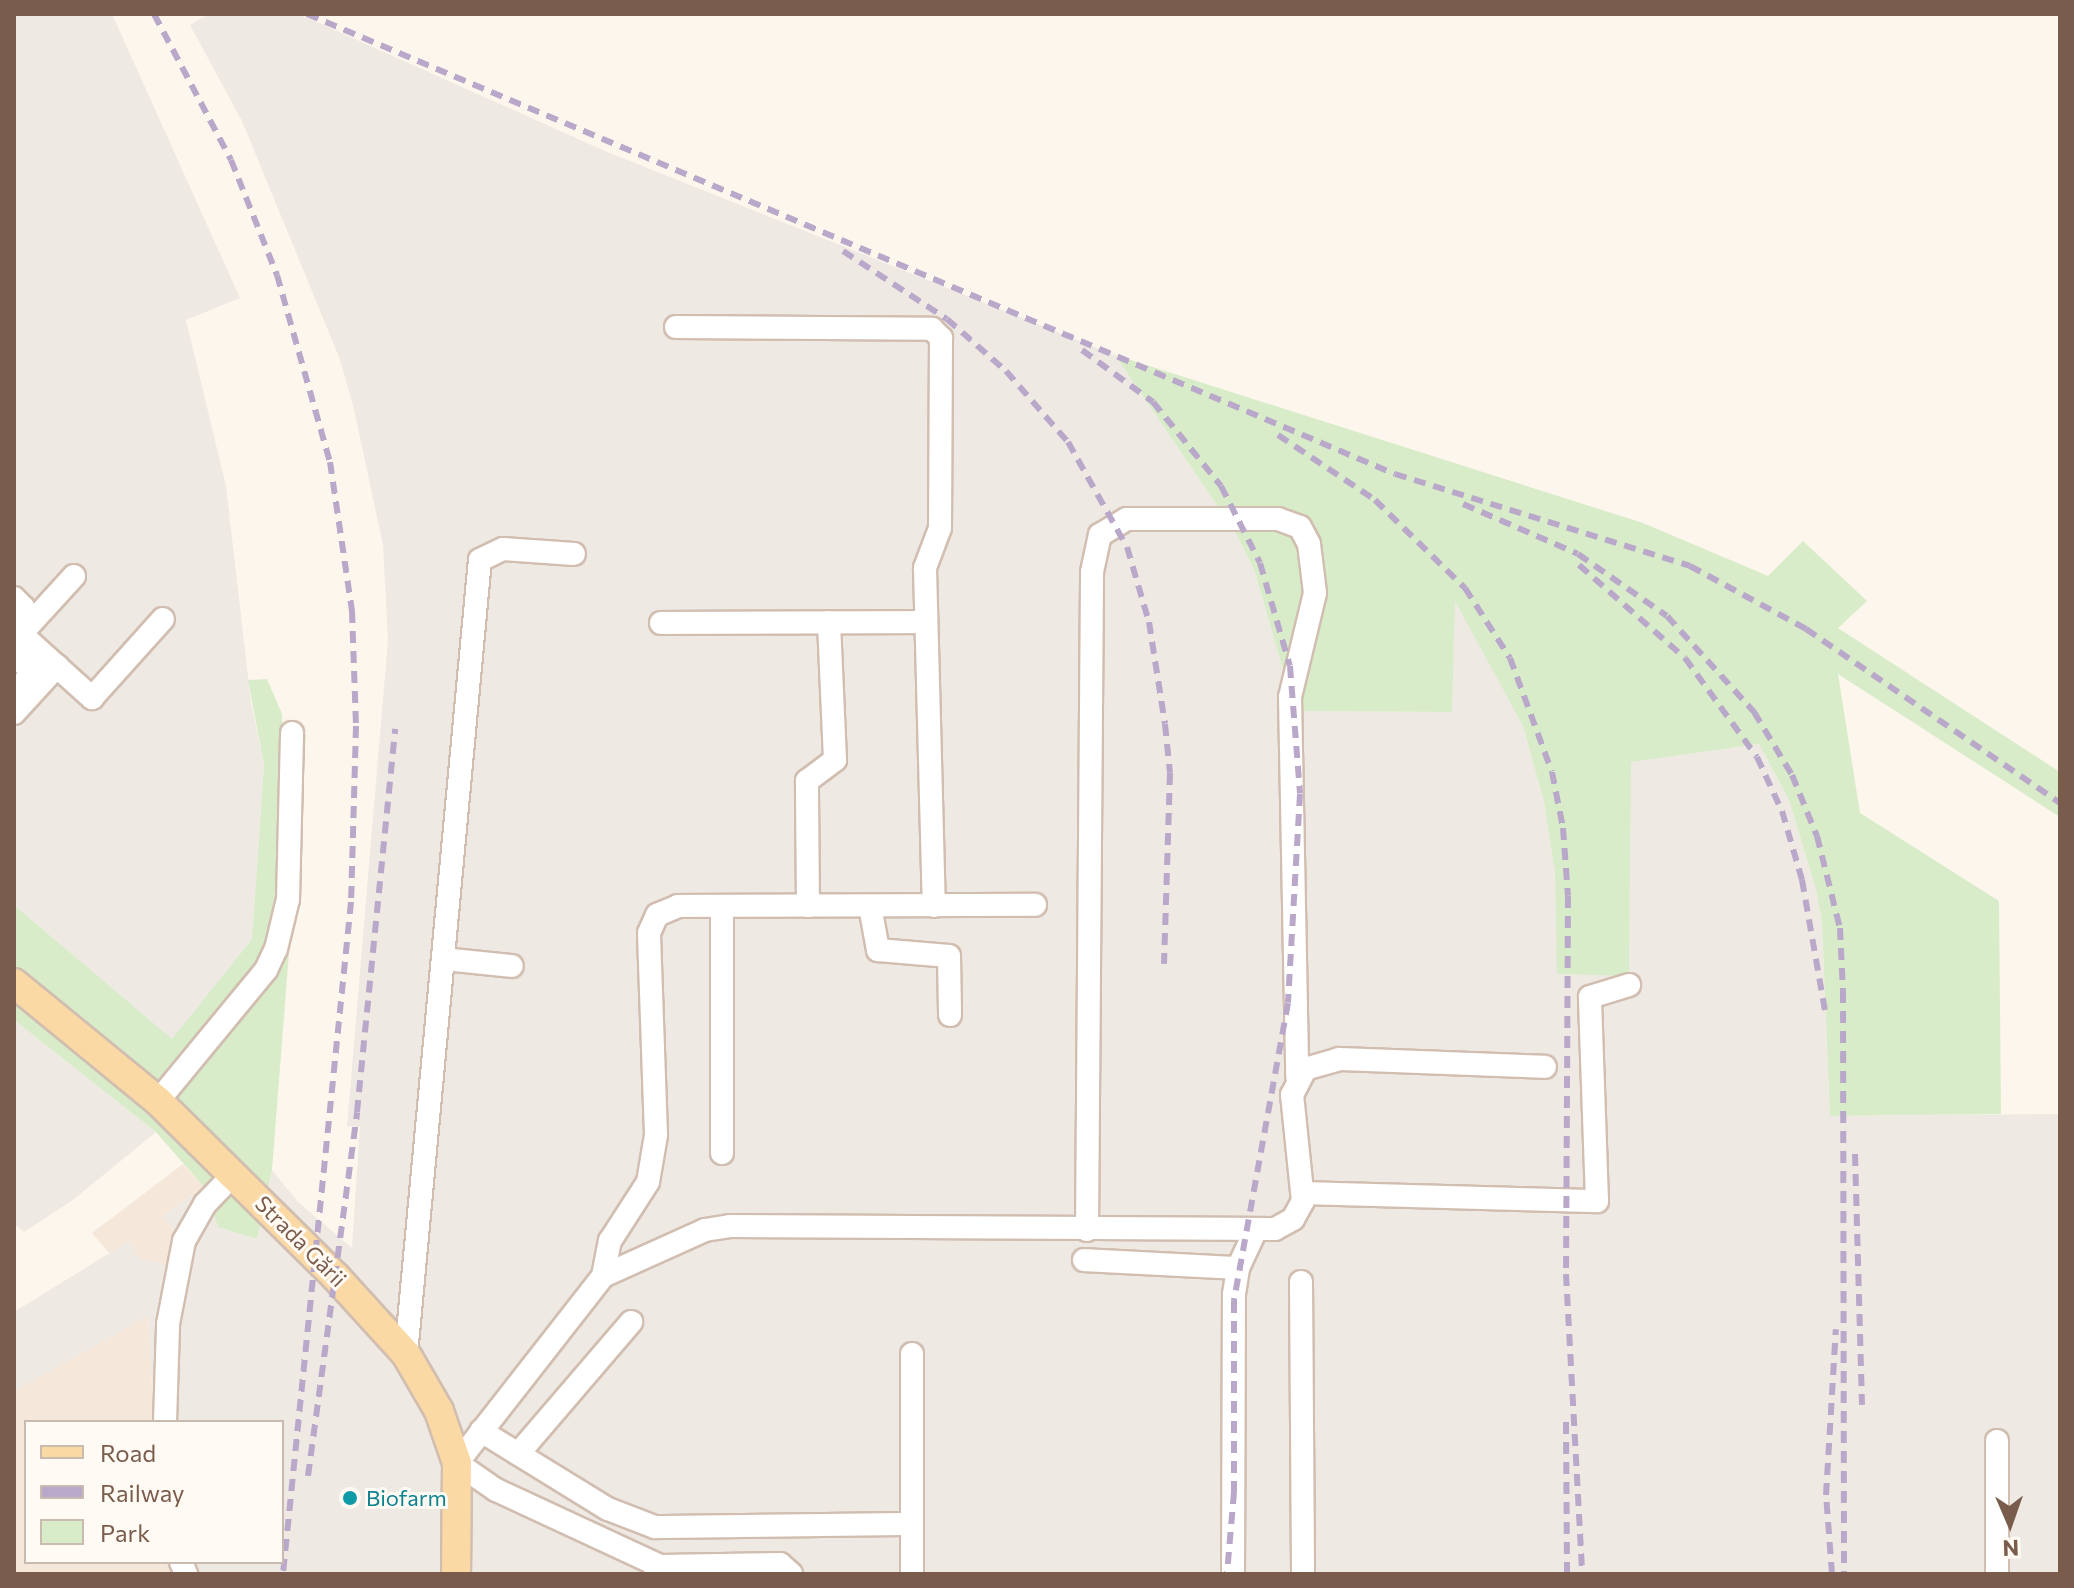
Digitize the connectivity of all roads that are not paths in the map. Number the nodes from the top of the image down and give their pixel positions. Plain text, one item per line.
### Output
1 (676, 327) dead end
2 (574, 554) dead end
3 (74, 576) dead end
4 (14, 598) edge
5 (14, 617) edge
6 (163, 619) dead end
7 (829, 622) junction
8 (925, 622) junction
9 (661, 623) dead end
10 (14, 654) edge
11 (57, 666) junction
12 (24, 693) edge
13 (14, 713) edge
14 (292, 733) dead end
15 (1035, 905) dead end
16 (722, 906) junction
17 (808, 906) junction
18 (870, 906) junction
19 (934, 906) junction
20 (444, 959) junction
21 (512, 966) dead end
22 (14, 983) edge
23 (1629, 985) dead end
24 (950, 1015) dead end
25 (1545, 1067) dead end
26 (1297, 1077) junction
27 (158, 1101) junction
28 (722, 1153) dead end
29 (234, 1174) junction
30 (1303, 1185) junction
31 (1087, 1230) junction
32 (1255, 1232) junction
33 (1084, 1260) dead end
34 (1238, 1268) junction
35 (603, 1276) junction
36 (1301, 1282) dead end
37 (631, 1322) dead end
38 (406, 1354) junction
39 (912, 1354) dead end
40 (165, 1420) edge
41 (481, 1431) junction
42 (1997, 1441) dead end
43 (518, 1454) junction
44 (457, 1463) junction
45 (912, 1524) junction
46 (658, 1570) edge
47 (456, 1574) edge
48 (791, 1574) edge
49 (912, 1574) edge
50 (1233, 1574) edge
51 (1303, 1574) edge
52 (1997, 1574) edge

1 - 8 street
2 - 20 street
3 - 11 street
4 - 5 street
6 - 11 street
7 - 8 street
7 - 9 street
7 - 17 street
8 - 19 street
10 - 12 street
11 - 12 street
12 - 13 street
14 - 27 street
15 - 19 street
16 - 17 street
16 - 28 street
16 - 35 street
17 - 18 street
18 - 19 street
18 - 24 street
20 - 21 street
20 - 38 street
22 - 27 main road, Strada Gării
23 - 30 street
25 - 26 street
26 - 30 street
26 - 31 street
27 - 29 main road, Strada Gării
29 - 38 main road, Strada Gării
29 - 40 street
30 - 32 street
31 - 32 street
31 - 35 street
32 - 34 street
33 - 34 street
34 - 50 street
35 - 41 street
36 - 51 street
37 - 43 street
38 - 44 main road, Strada Gării
39 - 45 street
41 - 43 street
41 - 44 street
42 - 52 street
43 - 45 street
44 - 46 street
44 - 47 main road, Strada Gării
45 - 49 street
46 - 48 street

